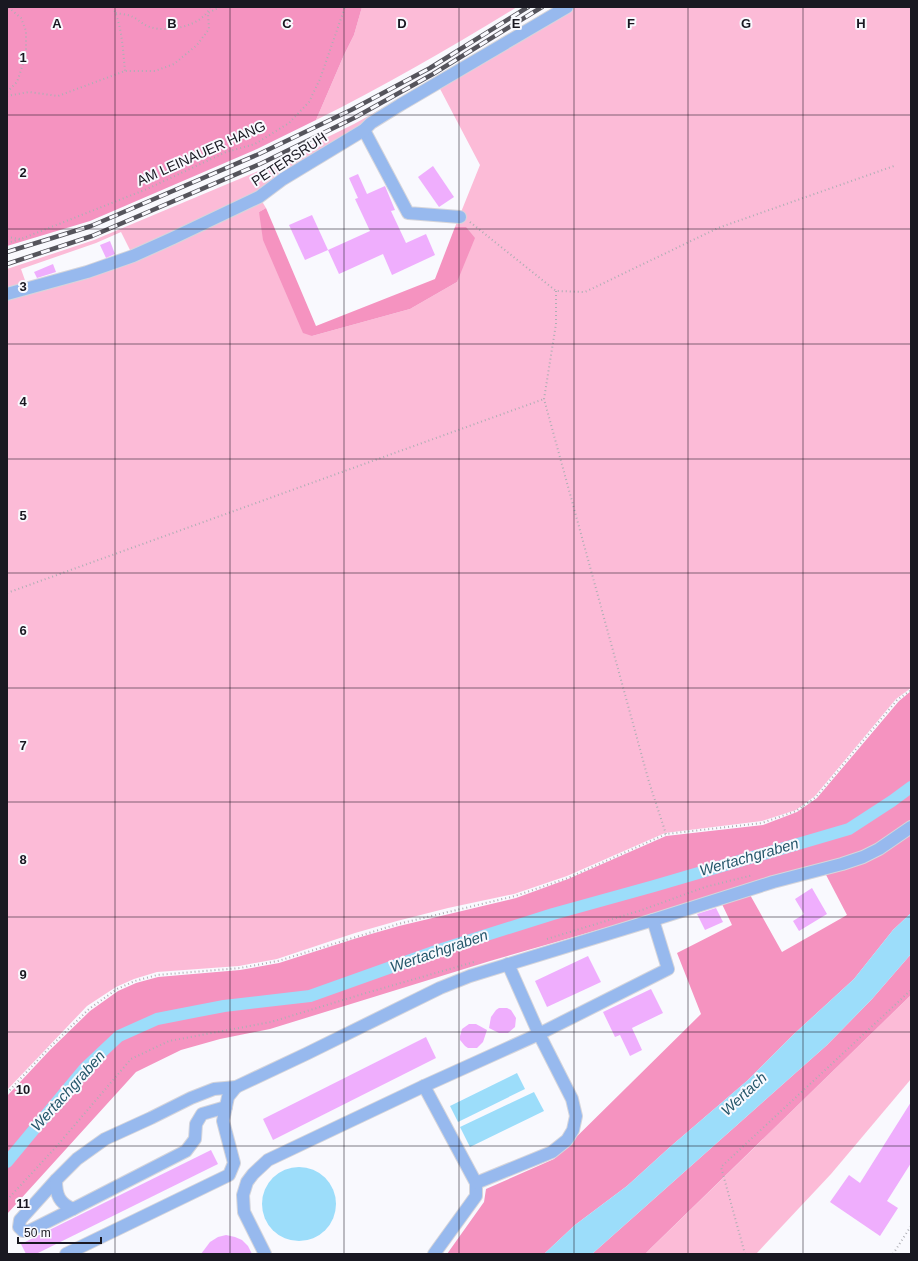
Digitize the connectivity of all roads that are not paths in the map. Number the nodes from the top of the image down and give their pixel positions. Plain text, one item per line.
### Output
1 (567, 7) edge
2 (364, 130) junction
3 (460, 217) road end
4 (7, 294) edge
5 (911, 827) edge
6 (653, 920) junction
7 (508, 964) junction
8 (539, 1034) junction
9 (424, 1086) junction
10 (236, 1087) junction
11 (226, 1106) junction
12 (56, 1180) junction
13 (476, 1183) junction
14 (74, 1209) junction
15 (66, 1254) edge
16 (265, 1254) edge
17 (434, 1254) edge

1 - 2 lane, PETERSRUH
2 - 3 lane
2 - 4 lane, PETERSRUH
5 - 6 lane
6 - 7 lane
6 - 8 lane
7 - 8 lane
7 - 10 lane
8 - 9 lane
8 - 13 lane
9 - 13 lane
9 - 16 lane
10 - 11 lane
10 - 12 lane
11 - 14 lane
11 - 15 lane
12 - 14 lane
12 - 14 lane
13 - 17 lane

